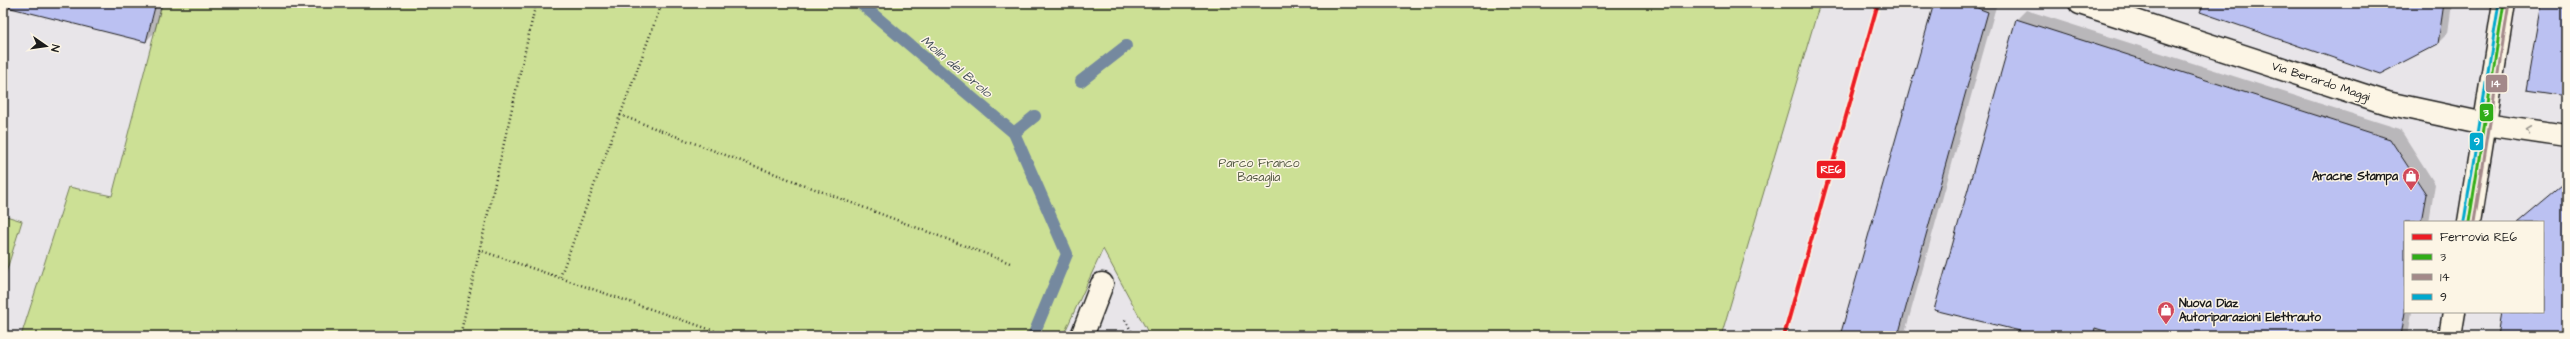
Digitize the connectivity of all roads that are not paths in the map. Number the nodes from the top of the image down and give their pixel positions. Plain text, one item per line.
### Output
1 (2080, 3) edge
2 (2504, 3) edge
3 (2485, 124) junction
4 (2567, 136) edge
5 (2469, 221) edge
6 (1102, 284) dead end
7 (2454, 313) edge
8 (1082, 336) edge
9 (2450, 336) edge

1 - 3 street, Via Berardo Maggi
2 - 3 street
4 -> 3 street, Via Berardo Maggi
3 - 5 street
6 - 8 street
7 - 9 street

